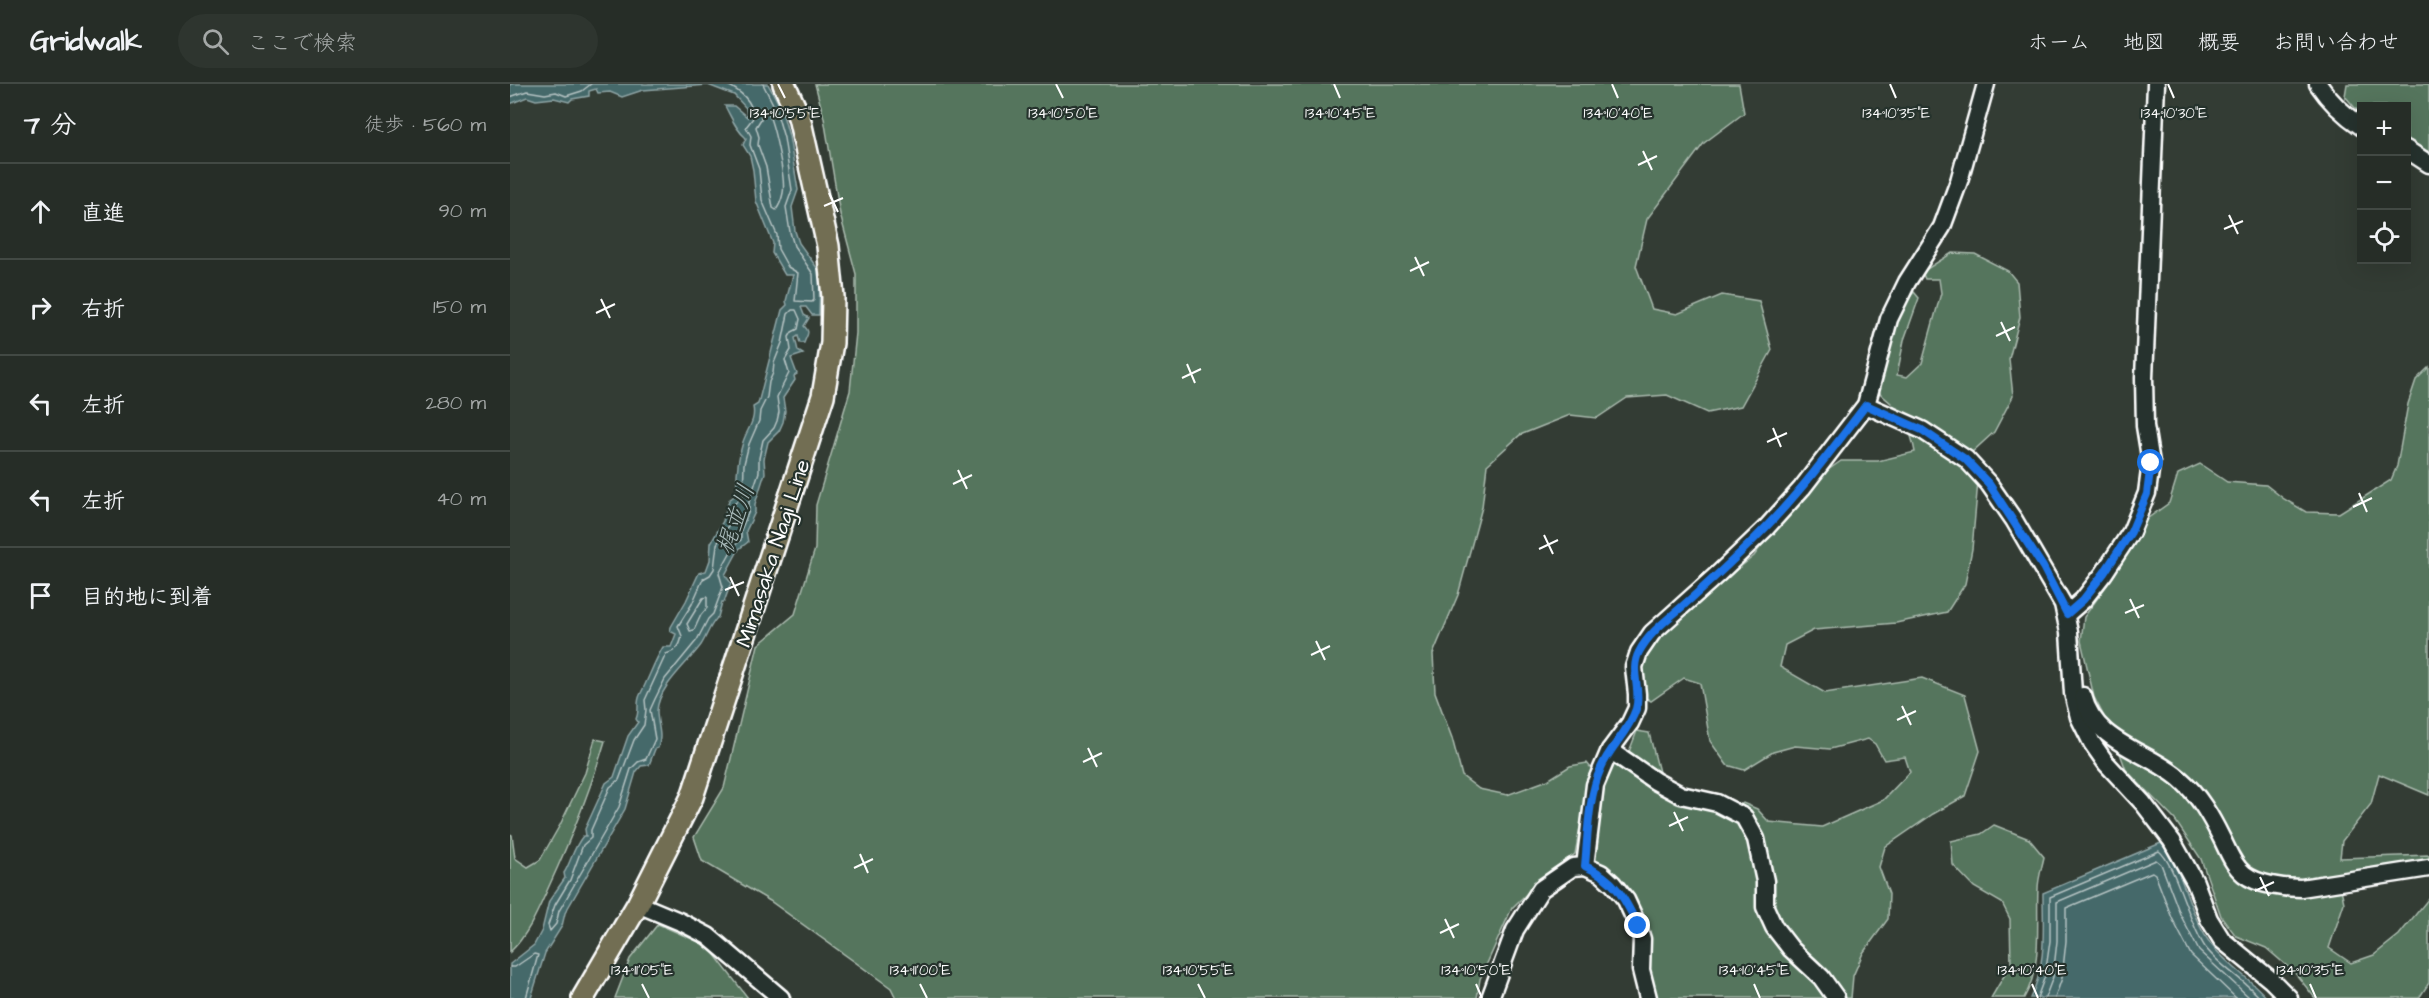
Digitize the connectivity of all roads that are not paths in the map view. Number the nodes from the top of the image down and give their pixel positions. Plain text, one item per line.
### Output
1 (784, 84) edge
2 (1986, 84) edge
3 (2156, 84) edge
4 (2318, 84) edge
5 (2357, 124) edge
6 (2411, 152) edge
7 (2429, 164) edge
8 (1866, 405) junction
9 (2067, 614) junction
10 (2070, 657) junction
11 (1610, 750) junction
12 (1585, 866) junction
13 (2429, 868) edge
14 (638, 904) junction
15 (583, 998) edge
16 (781, 998) edge
17 (1490, 998) edge
18 (1648, 998) edge
19 (1836, 998) edge
20 (2289, 998) edge

1 - 14 main road, Mimasaka Nagi Line
2 - 8 street
3 - 9 street
4 - 5 street
6 - 7 street
8 - 9 street
8 - 11 street
9 - 10 street
10 - 13 street
10 - 20 street
11 - 12 street
11 - 19 street
12 - 17 street
12 - 18 street
14 - 15 main road, Mimasaka Nagi Line
14 - 16 street

